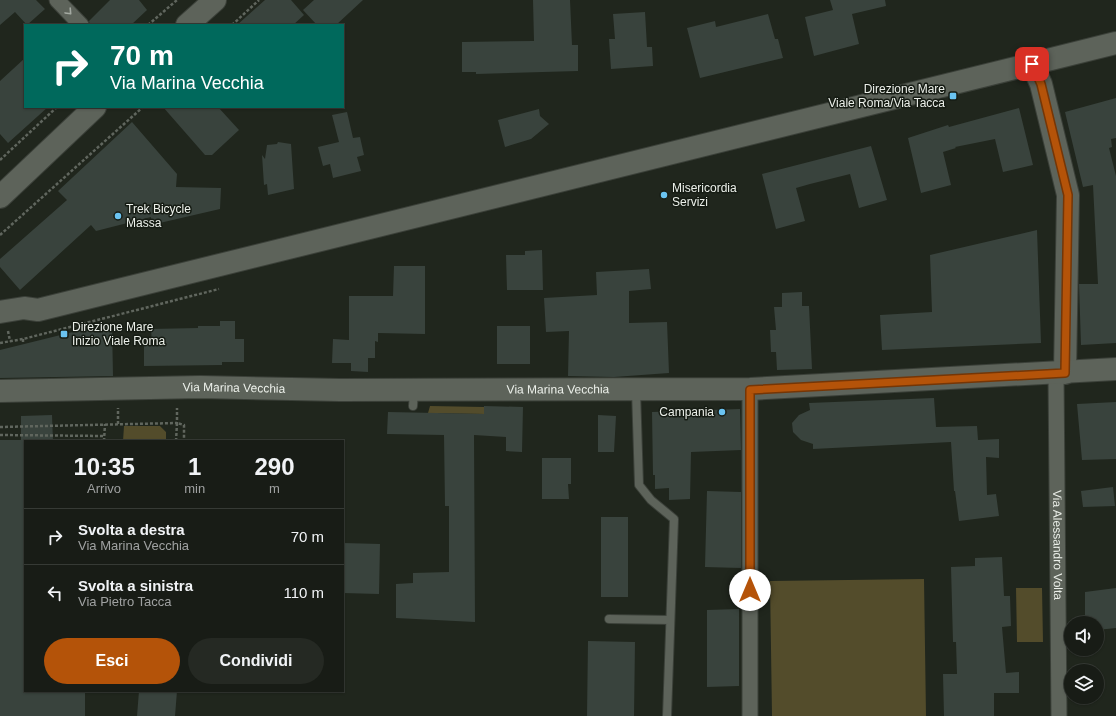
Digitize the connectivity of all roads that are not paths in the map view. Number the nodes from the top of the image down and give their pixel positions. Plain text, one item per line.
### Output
1 (57, 0) edge
2 (215, 0) edge
3 (80, 24) edge
4 (188, 24) edge
5 (1116, 43) edge
6 (1032, 64) junction
7 (95, 108) edge
8 (0, 197) edge
9 (37, 310) junction
10 (0, 312) edge
11 (0, 327) edge
12 (1116, 369) edge
13 (1060, 373) junction
14 (636, 390) junction
15 (750, 390) junction
16 (0, 391) edge
17 (609, 618) dead end
18 (670, 620) junction
19 (667, 716) edge
20 (750, 716) edge
21 (1059, 716) edge

1 -> 3 street
2 - 4 main road
5 - 6 main road
6 - 9 main road
6 - 13 main road
7 - 8 main road
9 - 10 main road
9 - 11 main road
12 - 13 main road, Via Marina Vecchia
13 - 15 main road, Via Marina Vecchia
13 - 21 street, Via Alessandro Volta
14 - 15 main road, Via Marina Vecchia
14 - 16 main road, Via Marina Vecchia
14 - 18 lane
15 - 20 street
17 - 18 lane
18 - 19 lane

